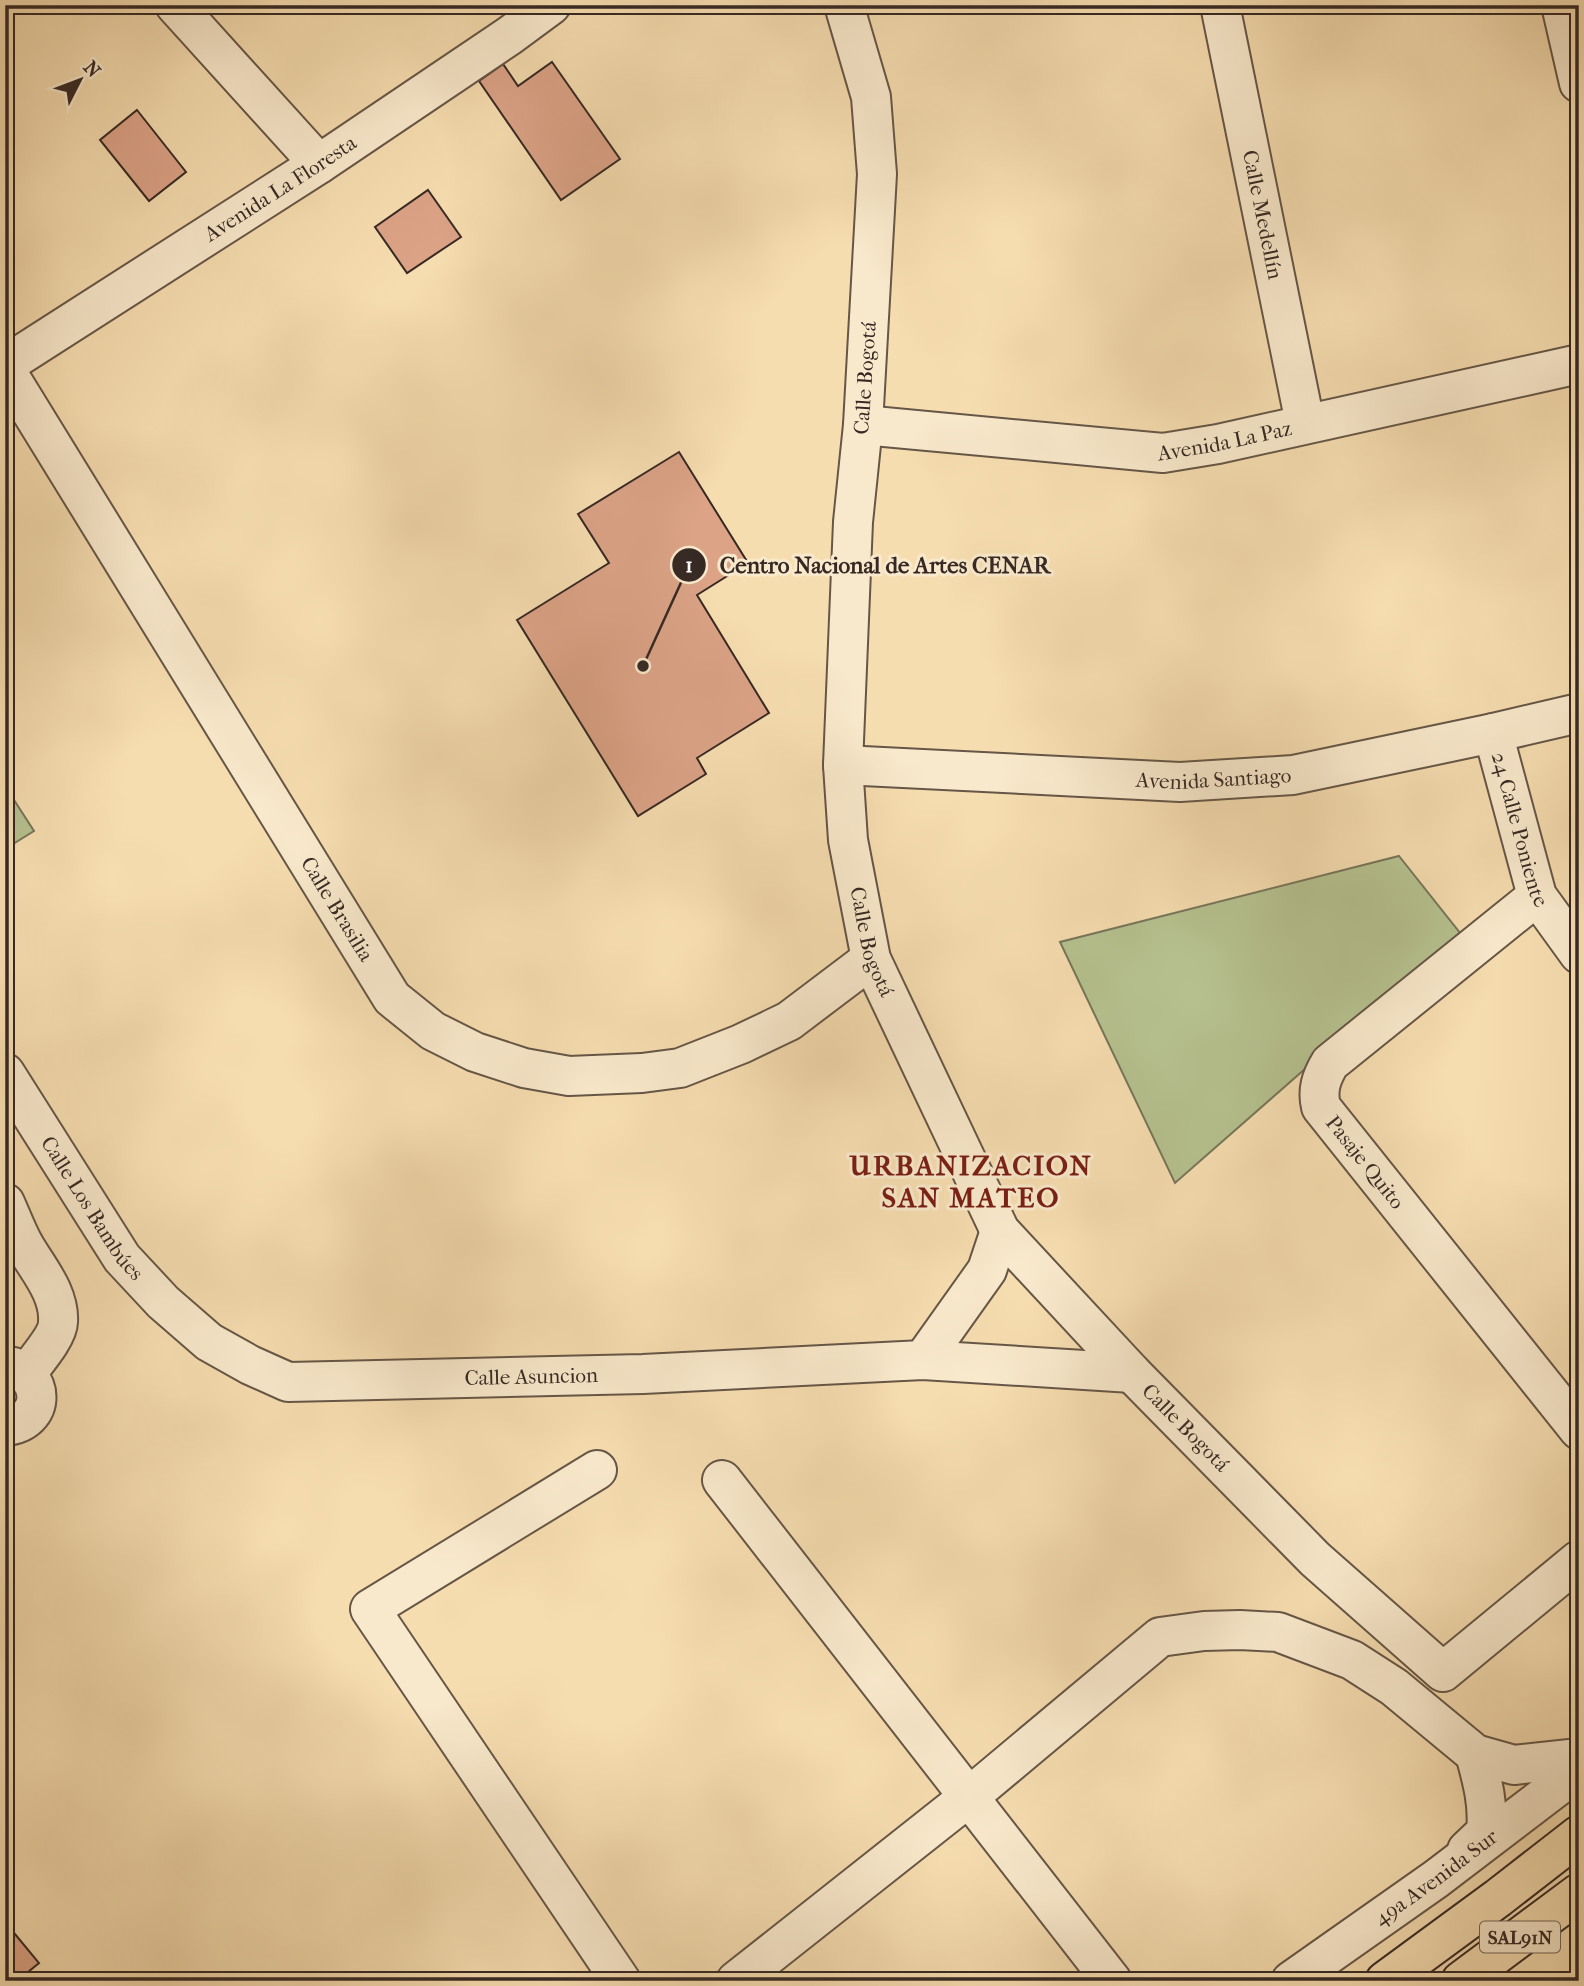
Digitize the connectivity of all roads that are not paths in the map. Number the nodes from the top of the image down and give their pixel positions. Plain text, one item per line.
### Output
1 (175, 5) edge
2 (551, 5) edge
3 (844, 5) edge
4 (1220, 5) edge
5 (1561, 5) edge
6 (1579, 83) edge
7 (318, 164) junction
8 (1579, 364) edge
9 (5, 367) edge
10 (1305, 424) junction
11 (863, 425) junction
12 (1579, 713) edge
13 (1493, 733) junction
14 (843, 765) junction
15 (1537, 896) junction
16 (1579, 954) edge
17 (871, 959) junction
18 (12, 1102) edge
19 (5, 1203) edge
20 (1000, 1231) junction
21 (163, 1301) joint
22 (923, 1360) junction
23 (16, 1369) edge
24 (1132, 1373) junction
25 (5, 1426) edge
26 (1579, 1430) edge
27 (597, 1469) dead end
28 (722, 1480) dead end
29 (1579, 1560) edge
30 (1475, 1754) junction
31 (1579, 1758) edge
32 (1579, 1770) edge
33 (970, 1796) junction
34 (1579, 1835) edge
35 (1436, 1879) junction
36 (1579, 1893) edge
37 (621, 1981) edge
38 (736, 1981) edge
39 (1112, 1981) edge
40 (1291, 1981) edge
41 (1384, 1981) edge
42 (1461, 1981) edge

1 - 7 street
2 - 7 street, Avenida La Floresta
3 - 11 street, Calle Bogotá
4 - 10 street, Calle Medellín
5 - 6 street
7 - 9 street, Avenida La Floresta
8 - 10 street, Avenida La Paz
9 - 17 street, Calle Brasilia
10 - 11 street, Avenida La Paz
11 - 14 street, Calle Bogotá
12 - 13 street, Avenida Santiago
13 - 14 street, Avenida Santiago
13 - 15 street, 24 Calle Poniente
14 - 17 street, Calle Bogotá
15 - 16 street, 24 Calle Poniente
15 - 26 street, Pasaje Quito
17 - 20 street, Calle Bogotá
18 - 21 street, Calle Los Bambúes
19 - 23 street
20 - 22 street
20 - 24 street, Calle Bogotá
21 - 22 street, Calle Asuncion
22 - 24 street, Calle Asuncion
23 - 25 street
24 - 29 street, Calle Bogotá
27 - 37 street
28 - 33 street
30 - 31 street
30 - 33 street
30 - 35 street
32 - 35 street, 49a Avenida Sur
33 - 38 street
33 - 39 street
34 - 41 main road, SAL91N
35 - 40 street, 49a Avenida Sur
36 - 42 main road, SAL91N

